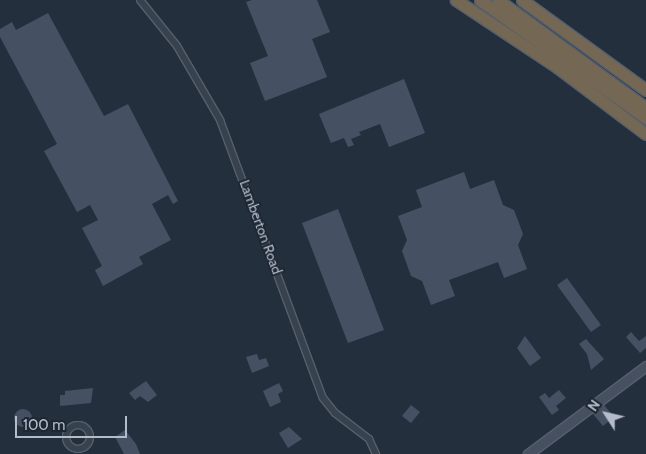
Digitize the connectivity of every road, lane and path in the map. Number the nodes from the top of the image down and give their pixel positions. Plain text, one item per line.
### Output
1 (140, 0) edge
2 (456, 0) edge
3 (480, 0) edge
4 (498, 0) edge
5 (522, 0) edge
6 (646, 90) edge
7 (646, 108) edge
8 (646, 118) edge
9 (646, 134) edge
10 (646, 366) edge
11 (85, 447) junction
12 (88, 454) edge
13 (376, 454) edge
14 (528, 454) edge

1 - 13 street, Lamberton Road
2 - 9 highway
3 - 8 highway
4 - 7 highway
5 - 6 highway
10 - 14 street
11 - 11 street
11 - 12 street

